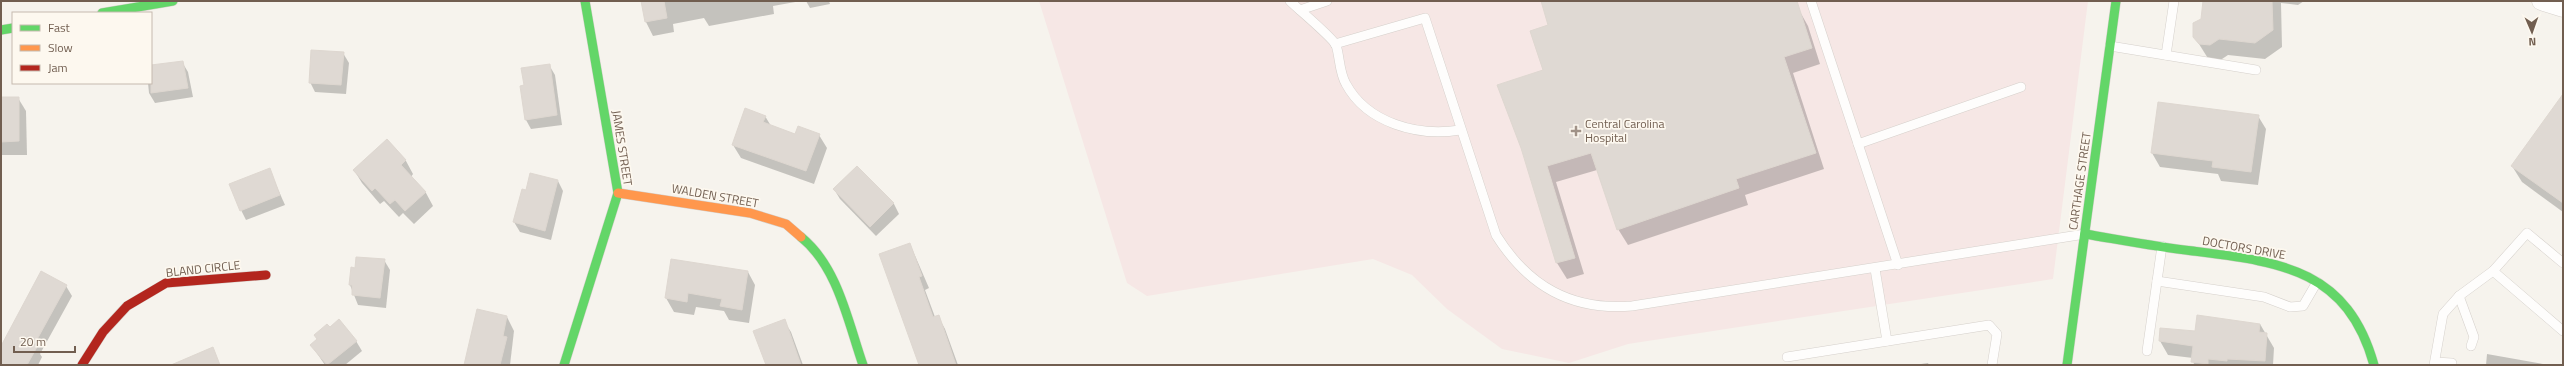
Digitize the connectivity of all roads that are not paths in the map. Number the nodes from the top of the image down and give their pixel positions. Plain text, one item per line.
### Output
1 (173, 1) edge
2 (586, 1) edge
3 (1290, 1) edge
4 (1326, 1) edge
5 (1811, 1) edge
6 (2116, 1) edge
7 (2174, 1) edge
8 (2541, 1) edge
9 (2563, 8) edge
10 (1300, 10) junction
11 (108, 12) edge
12 (12, 28) edge
13 (1, 30) edge
14 (1335, 44) junction
15 (2110, 46) junction
16 (2166, 55) junction
17 (2256, 70) dead end
18 (2021, 87) dead end
19 (1460, 130) junction
20 (1858, 144) junction
21 (618, 193) junction
22 (2085, 234) junction
23 (2162, 246) junction
24 (2563, 263) edge
25 (1898, 265) junction
26 (1875, 269) junction
27 (2493, 271) junction
28 (266, 275) dead end
29 (2157, 281) junction
30 (2317, 282) junction
31 (2459, 296) junction
32 (2563, 331) edge
33 (1887, 341) junction
34 (2471, 346) dead end
35 (2147, 351) dead end
36 (1787, 357) dead end
37 (2434, 363) edge
38 (2452, 363) dead end
39 (82, 365) edge
40 (564, 365) edge
41 (864, 365) edge
42 (1992, 365) edge
43 (2067, 365) edge
44 (2374, 365) edge

1 - 11 street
2 - 21 street, JAMES STREET
3 - 10 lane
4 - 10 lane
5 - 20 lane
6 - 15 street, CARTHAGE STREET
7 - 16 lane
8 - 9 street
10 - 14 lane
12 - 13 street
14 - 19 lane
14 - 19 lane
15 - 16 lane
15 - 22 street, CARTHAGE STREET
16 - 17 lane
18 - 20 lane
19 - 26 lane
20 - 25 lane
21 - 40 street, JAMES STREET
21 - 41 street, WALDEN STREET
22 - 23 street, DOCTORS DRIVE
22 - 25 lane
22 - 43 street, CARTHAGE STREET
23 - 29 lane
23 - 30 street, DOCTORS DRIVE
24 - 27 lane
25 - 26 lane
26 - 33 lane
27 - 31 lane
27 - 32 lane
28 - 39 street, BLAND CIRCLE
29 - 30 lane
29 - 35 lane
30 - 44 street, DOCTORS DRIVE
31 - 34 lane
31 - 37 lane
33 - 36 lane
33 - 42 lane
37 - 38 lane

